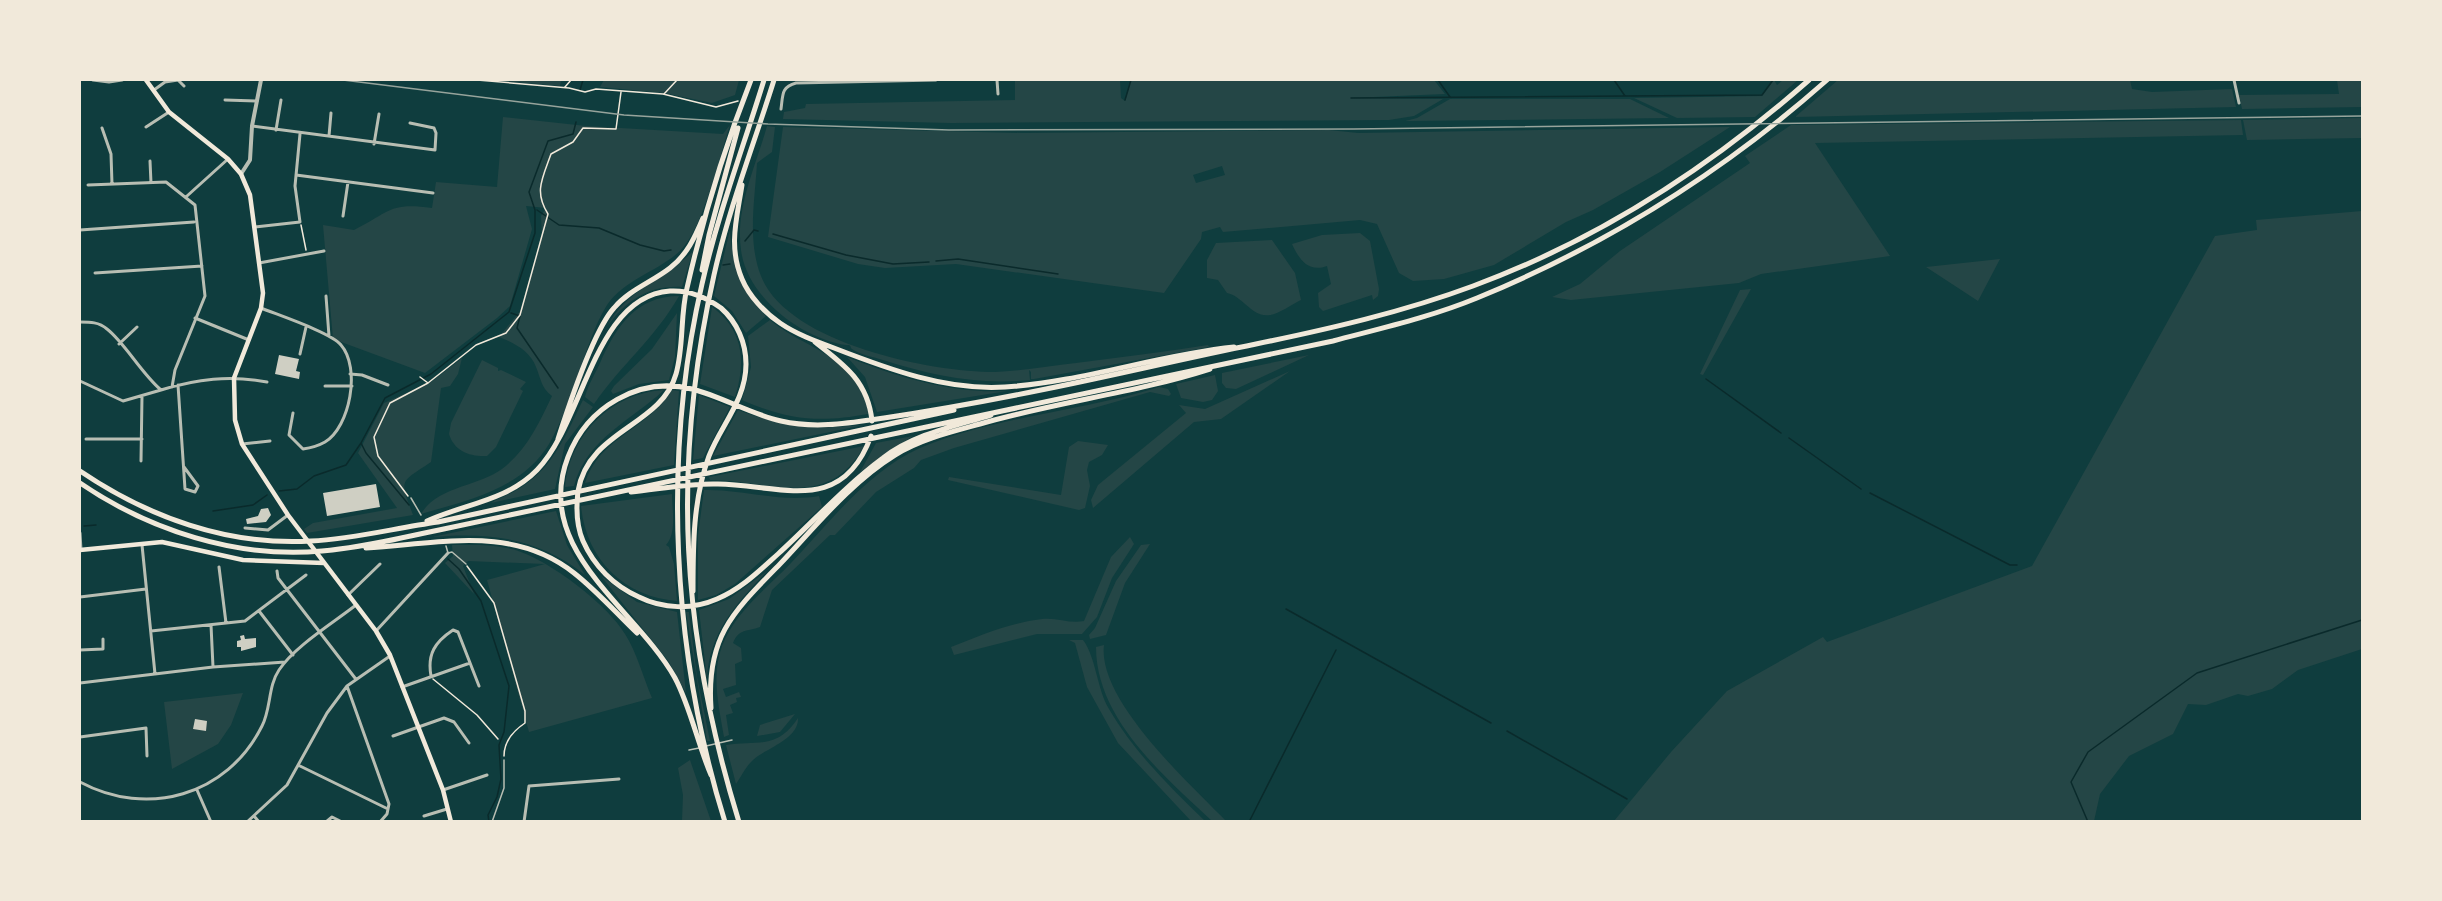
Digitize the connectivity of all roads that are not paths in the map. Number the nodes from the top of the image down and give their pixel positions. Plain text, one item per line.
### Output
1 (93, 80) edge
2 (122, 80) edge
3 (146, 80) edge
4 (261, 80) edge
5 (751, 80) edge
6 (764, 80) edge
7 (774, 80) edge
8 (893, 80) edge
9 (936, 80) edge
10 (997, 80) edge
11 (1809, 80) edge
12 (1827, 80) edge
13 (2234, 80) edge
14 (814, 81) edge
15 (184, 86) dead end
16 (154, 90) junction
17 (998, 94) dead end
18 (225, 100) dead end
19 (281, 100) dead end
20 (257, 101) junction
21 (2239, 103) dead end
22 (781, 109) dead end
23 (169, 112) junction
24 (331, 113) dead end
25 (379, 114) dead end
26 (410, 123) dead end
27 (252, 126) junction
28 (146, 127) dead end
29 (102, 128) dead end
30 (276, 130) junction
31 (300, 134) junction
32 (329, 136) junction
33 (374, 144) junction
34 (228, 159) junction
35 (150, 161) dead end
36 (744, 171) junction
37 (241, 174) junction
38 (296, 174) junction
39 (348, 182) junction
40 (151, 183) junction
41 (112, 184) junction
42 (88, 185) dead end
43 (433, 193) dead end
44 (713, 194) junction
45 (187, 196) junction
46 (343, 216) dead end
47 (195, 222) junction
48 (255, 227) junction
49 (80, 230) edge
50 (324, 251) dead end
51 (259, 263) junction
52 (202, 266) junction
53 (95, 273) dead end
54 (701, 286) junction
55 (326, 296) dead end
56 (261, 308) junction
57 (195, 318) junction
58 (80, 322) edge
59 (137, 327) dead end
60 (306, 327) junction
61 (329, 336) junction
62 (810, 338) junction
63 (249, 340) junction
64 (119, 344) junction
65 (1253, 345) junction
66 (300, 354) dead end
67 (1223, 365) junction
68 (350, 374) junction
69 (234, 378) junction
70 (80, 381) edge
71 (267, 382) dead end
72 (178, 385) junction
73 (388, 385) dead end
74 (325, 386) dead end
75 (352, 386) junction
76 (172, 387) junction
77 (161, 390) junction
78 (142, 396) junction
79 (1005, 398) junction
80 (1030, 403) junction
81 (293, 413) dead end
82 (86, 439) dead end
83 (142, 439) junction
84 (270, 441) dead end
85 (242, 444) junction
86 (557, 444) junction
87 (141, 461) dead end
88 (184, 467) junction
89 (80, 471) edge
90 (80, 483) edge
91 (597, 496) junction
92 (411, 498) road end
93 (288, 515) junction
94 (421, 515) dead end
95 (420, 524) junction
96 (245, 528) dead end
97 (80, 533) edge
98 (142, 543) junction
99 (446, 546) dead end
100 (347, 549) junction
101 (80, 550) edge
102 (448, 553) junction
103 (324, 564) junction
104 (380, 564) dead end
105 (466, 564) road end
106 (219, 567) dead end
107 (277, 571) dead end
108 (306, 574) dead end
109 (146, 589) junction
110 (287, 590) junction
111 (348, 595) junction
112 (80, 597) edge
113 (356, 605) junction
114 (260, 611) junction
115 (693, 617) junction
116 (226, 623) junction
117 (211, 625) junction
118 (151, 631) junction
119 (376, 631) junction
120 (321, 633) junction
121 (103, 639) dead end
122 (652, 648) junction
123 (80, 650) edge
124 (293, 655) junction
125 (390, 655) junction
126 (285, 662) junction
127 (470, 663) junction
128 (213, 667) junction
129 (155, 675) junction
130 (431, 676) junction
131 (355, 678) junction
132 (80, 683) edge
133 (347, 686) junction
134 (479, 686) dead end
135 (402, 687) junction
136 (417, 727) junction
137 (80, 736) edge
138 (393, 736) dead end
139 (732, 740) dead end
140 (469, 743) dead end
141 (689, 750) dead end
142 (719, 754) junction
143 (147, 756) dead end
144 (504, 760) road end
145 (300, 766) junction
146 (487, 775) dead end
147 (711, 775) junction
148 (619, 779) dead end
149 (80, 782) edge
150 (197, 790) junction
151 (443, 790) junction
152 (388, 809) junction
153 (447, 809) junction
154 (254, 816) junction
155 (424, 816) dead end
156 (211, 822) edge
157 (247, 822) edge
158 (259, 822) edge
159 (326, 822) edge
160 (342, 822) edge
161 (380, 822) edge
162 (451, 822) edge
163 (492, 822) edge
164 (524, 822) edge
165 (725, 822) edge
166 (739, 822) edge

1 - 2 street
3 - 16 main road
4 - 20 street
5 - 44 highway
5 - 54 highway
6 - 54 highway
7 - 36 highway
8 - 9 street
8 - 14 street
10 - 17 street
11 - 65 highway
12 - 67 highway
13 - 21 street
14 - 22 street
15 - 16 street
16 - 23 main road
18 - 20 street
19 - 30 street
20 - 27 street
23 - 28 street
23 - 34 main road
24 - 32 street
25 - 33 street
26 - 33 street
27 - 30 street
27 - 37 street
29 - 41 street
30 - 31 street
31 - 32 street
31 - 38 street
32 - 33 street
34 - 37 main road
34 - 45 street
35 - 40 street
36 - 62 highway
36 - 115 highway
37 - 48 main road
38 - 39 street
38 - 48 street
39 - 43 street
39 - 46 street
40 - 41 street
40 - 45 street
41 - 42 street
44 - 80 highway
44 - 86 highway
45 - 47 street
47 - 49 street
47 - 52 street
48 - 51 main road
50 - 51 street
51 - 56 main road
52 - 53 street
52 - 57 street
54 - 147 highway
55 - 61 street
56 - 60 street
56 - 63 main road
57 - 63 street
57 - 76 street
58 - 64 street
59 - 64 street
60 - 61 street
60 - 66 street
61 - 68 street
62 - 65 highway
62 - 91 highway
63 - 69 main road
64 - 77 street
65 - 79 highway
67 - 80 highway
67 - 142 highway
68 - 73 street
68 - 75 street
69 - 71 street
69 - 72 street
69 - 85 main road
70 - 78 street
72 - 76 street
72 - 88 street
74 - 75 street
75 - 81 street
76 - 77 street
77 - 78 street
78 - 83 street
79 - 95 highway
79 - 122 highway
80 - 91 highway
82 - 83 street
83 - 87 street
84 - 85 street
85 - 93 main road
86 - 95 highway
86 - 115 highway
88 - 88 street
89 - 95 highway
90 - 100 highway
91 - 100 highway
92 - 94 lane
93 - 96 street
93 - 103 main road
97 - 101 street
98 - 101 main road
98 - 103 main road
98 - 109 street
99 - 102 lane
100 - 122 highway
102 - 105 lane
102 - 119 street
103 - 111 main road
104 - 111 street
106 - 116 street
107 - 110 street
108 - 110 street
109 - 112 street
109 - 118 street
110 - 114 street
110 - 120 street
111 - 113 main road
113 - 119 main road
113 - 120 street
114 - 116 street
114 - 124 street
115 - 142 highway
116 - 117 street
117 - 118 street
117 - 128 street
118 - 129 street
119 - 125 main road
120 - 124 street
120 - 131 street
121 - 123 street
122 - 147 highway
124 - 126 street
125 - 131 street
125 - 135 main road
126 - 128 street
126 - 150 street
127 - 130 street
127 - 130 street
127 - 134 street
128 - 129 street
129 - 132 street
130 - 135 street
131 - 133 street
133 - 145 street
133 - 152 street
135 - 136 main road
136 - 138 street
136 - 140 street
136 - 151 main road
137 - 143 street
139 - 141 lane
142 - 166 highway
144 - 163 lane
145 - 152 street
145 - 154 street
146 - 151 street
147 - 165 highway
148 - 164 street
149 - 150 street
150 - 156 street
151 - 153 main road
152 - 161 street
153 - 155 street
153 - 162 main road
154 - 157 street
154 - 158 street
159 - 160 street

